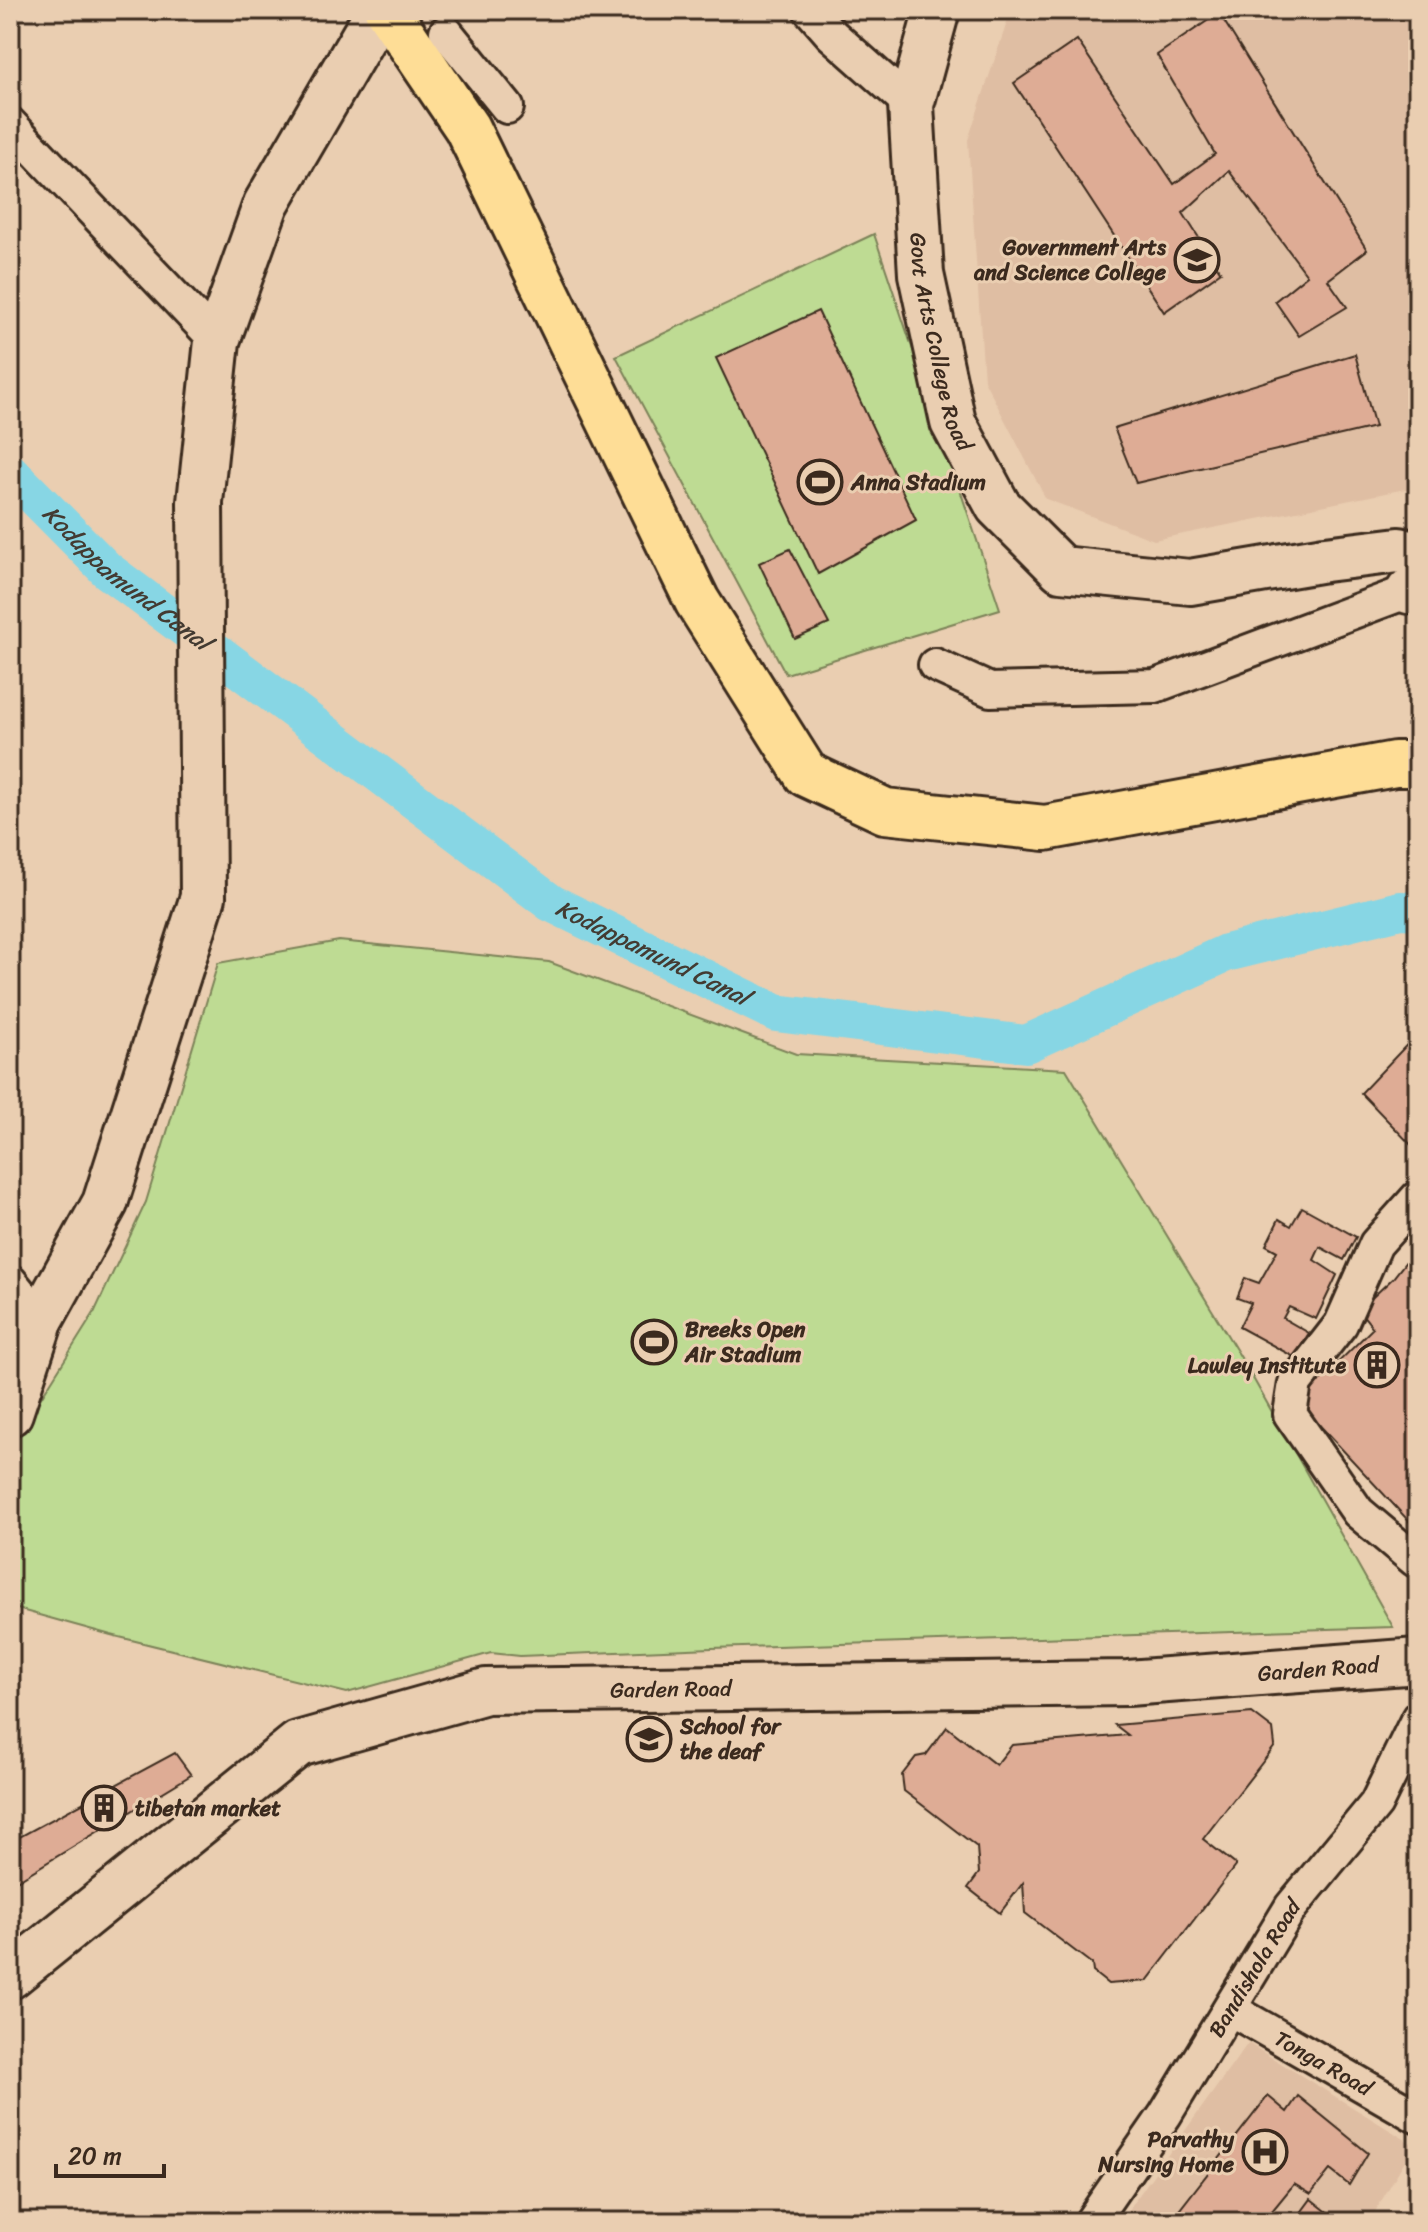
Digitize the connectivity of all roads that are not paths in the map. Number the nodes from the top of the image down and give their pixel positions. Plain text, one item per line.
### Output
1 (379, 10) edge
2 (387, 10) edge
3 (810, 10) edge
4 (937, 10) edge
5 (444, 34) edge
6 (911, 105) junction
7 (507, 107) dead end
8 (10, 124) edge
9 (217, 341) junction
10 (1415, 578) edge
11 (935, 665) dead end
12 (1418, 764) edge
13 (1418, 1197) edge
14 (10, 1281) edge
15 (41, 1319) junction
16 (10, 1413) edge
17 (1417, 1561) edge
18 (1418, 1661) edge
19 (1418, 1718) edge
20 (10, 1976) edge
21 (1230, 2009) junction
22 (1418, 2117) edge
23 (1094, 2221) edge

1 - 9 street
2 - 5 main road
3 - 6 street
4 - 6 street, Govt Arts College Road
5 - 7 street
5 - 12 main road
6 - 10 street, Govt Arts College Road
8 - 9 street
9 - 15 street
10 - 11 street
13 - 17 street
14 - 15 street
15 - 16 street
18 - 20 street, Garden Road
19 - 21 street, Bandishola Road
21 - 22 street, Tonga Road
21 - 23 street, Bandishola Road

